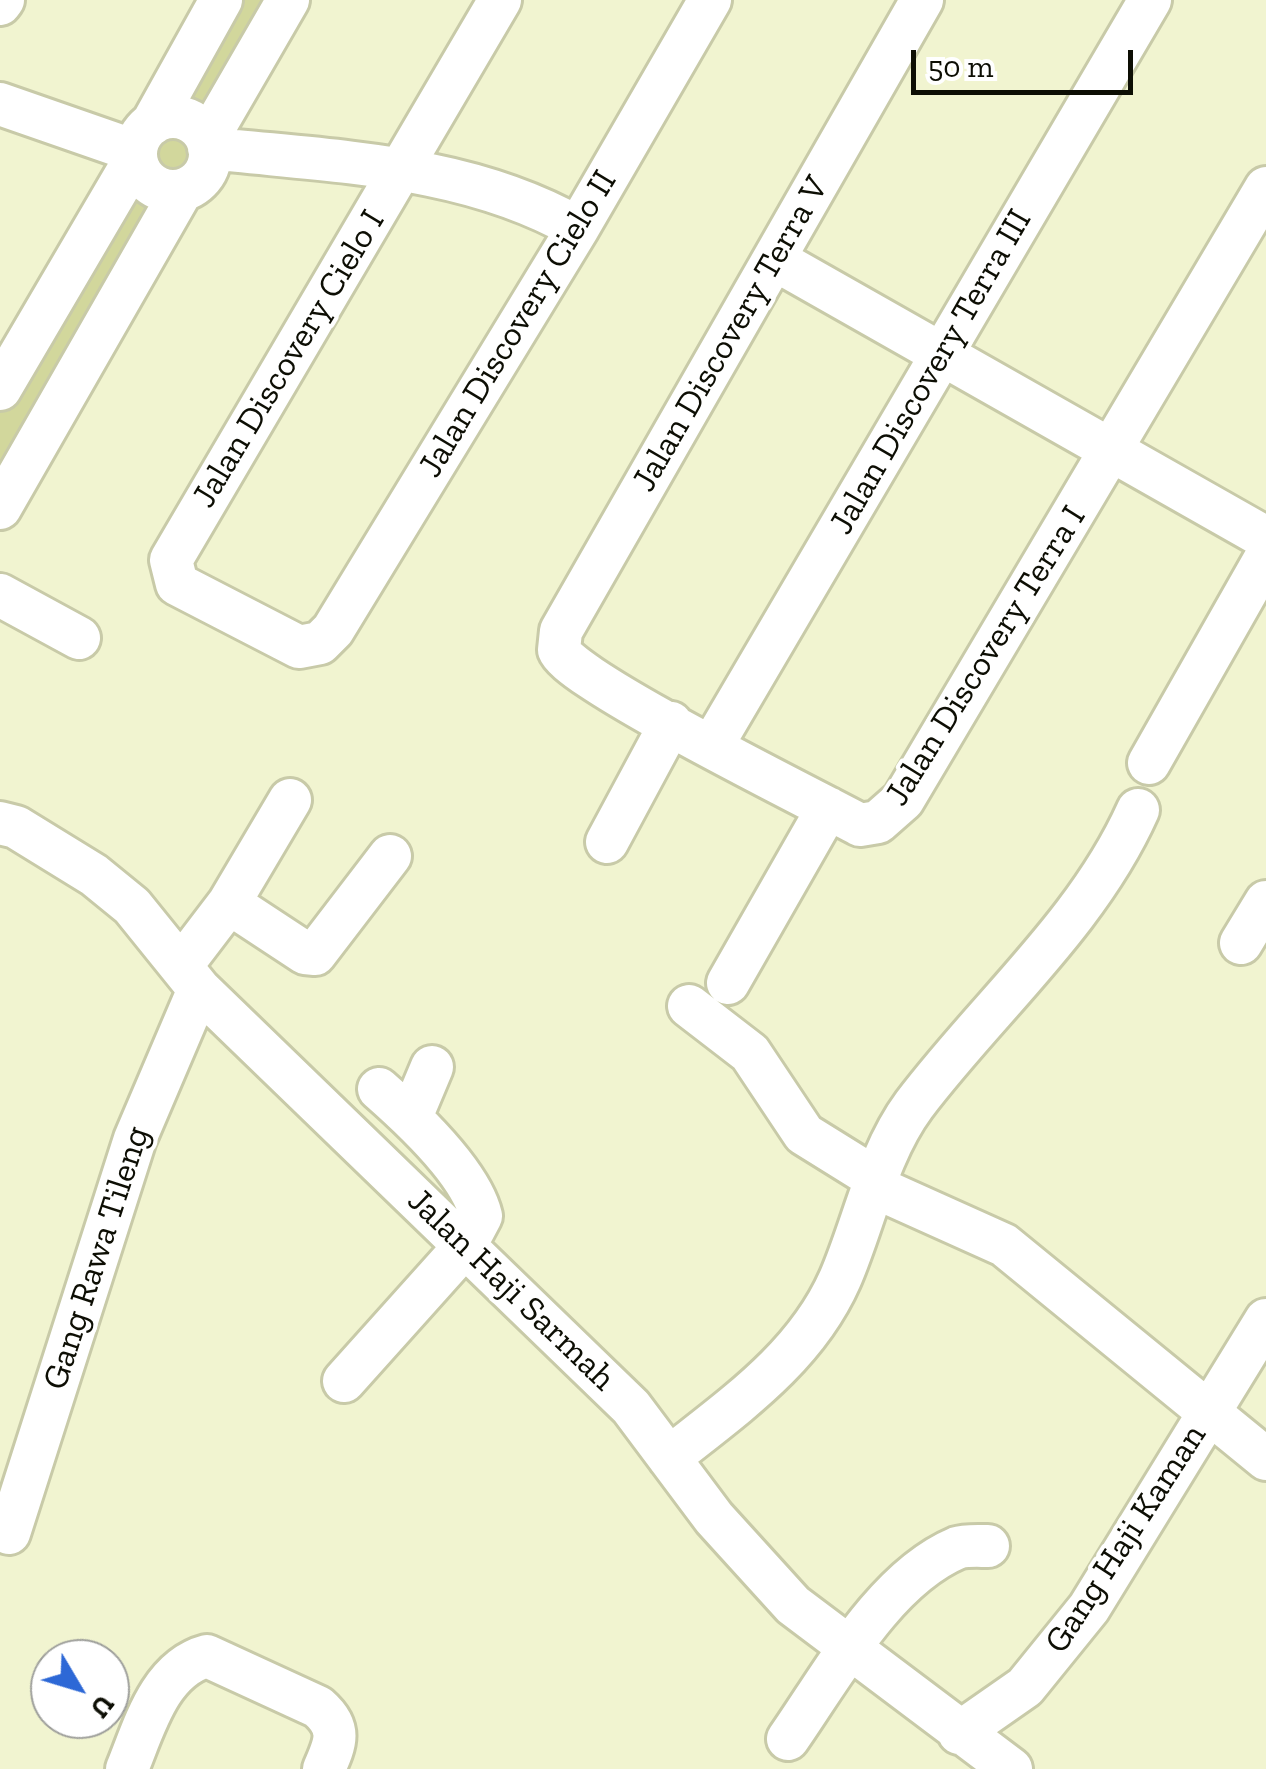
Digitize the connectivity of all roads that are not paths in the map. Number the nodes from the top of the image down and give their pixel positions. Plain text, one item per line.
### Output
1 (220, 0) edge
2 (288, 0) edge
3 (500, 0) edge
4 (710, 0) edge
5 (922, 0) edge
6 (1150, 0) edge
7 (0, 104) edge
8 (208, 144) junction
9 (141, 145) junction
10 (400, 170) junction
11 (1266, 188) edge
12 (182, 190) junction
13 (578, 228) junction
14 (774, 259) junction
15 (943, 352) junction
16 (0, 390) edge
17 (1114, 448) junction
18 (0, 508) edge
19 (1266, 538) edge
20 (1266, 558) edge
21 (0, 595) edge
22 (78, 638) dead end
23 (320, 643) joint
24 (572, 667) joint
25 (671, 723) junction
26 (713, 744) junction
27 (1150, 763) dead end
28 (290, 800) dead end
29 (828, 808) junction
30 (1138, 810) dead end
31 (0, 823) edge
32 (607, 842) dead end
33 (390, 856) dead end
34 (1266, 902) edge
35 (229, 903) junction
36 (1241, 942) dead end
37 (190, 978) junction
38 (728, 983) dead end
39 (689, 1006) dead end
40 (432, 1067) dead end
41 (379, 1089) dead end
42 (411, 1117) junction
43 (876, 1183) junction
44 (465, 1246) junction
45 (1266, 1320) edge
46 (344, 1381) dead end
47 (1208, 1411) junction
48 (669, 1458) junction
49 (1266, 1459) edge
50 (9, 1532) dead end
51 (988, 1546) dead end
52 (851, 1648) junction
53 (959, 1733) junction
54 (788, 1739) dead end
55 (330, 1756) edge
56 (127, 1769) edge
57 (1011, 1769) edge

1 - 9 street
2 - 8 street
3 - 10 street, Jalan Discovery Cielo I
4 - 13 street, Jalan Discovery Cielo II
5 - 14 street, Jalan Discovery Terra V
6 - 15 street, Jalan Discovery Terra III
7 - 9 street
8 - 9 street
8 - 10 street
8 - 12 street
9 - 12 street
9 - 16 street
10 - 13 street
10 - 23 street, Jalan Discovery Cielo I
11 - 17 street, Jalan Discovery Terra I
12 - 18 street
13 - 23 street, Jalan Discovery Cielo II
14 - 15 street
14 - 24 street, Jalan Discovery Terra V
15 - 17 street
15 - 26 street, Jalan Discovery Terra III
17 - 19 street
17 - 29 street, Jalan Discovery Terra I
20 - 27 street
21 - 22 street
24 - 25 street, Jalan Discovery Terra I
25 - 26 street, Jalan Discovery Terra I
25 - 32 street
26 - 29 street, Jalan Discovery Terra I
28 - 35 street, Gang Rawa Tileng
29 - 38 street
30 - 43 street
31 - 37 street, Jalan Haji Sarmah
33 - 35 street
34 - 36 street
35 - 37 street, Gang Rawa Tileng
37 - 44 street, Jalan Haji Sarmah
37 - 50 street, Gang Rawa Tileng
39 - 43 street
40 - 42 street
41 - 42 street
42 - 44 street
43 - 47 street
43 - 48 street
44 - 46 street
44 - 48 street, Jalan Haji Sarmah
45 - 47 street, Gang Haji Kaman
47 - 49 street
47 - 53 street, Gang Haji Kaman
48 - 52 street, Jalan Haji Sarmah
51 - 52 street
52 - 53 street, Jalan Haji Sarmah
52 - 54 street
53 - 57 street, Jalan Haji Sarmah
55 - 56 street

